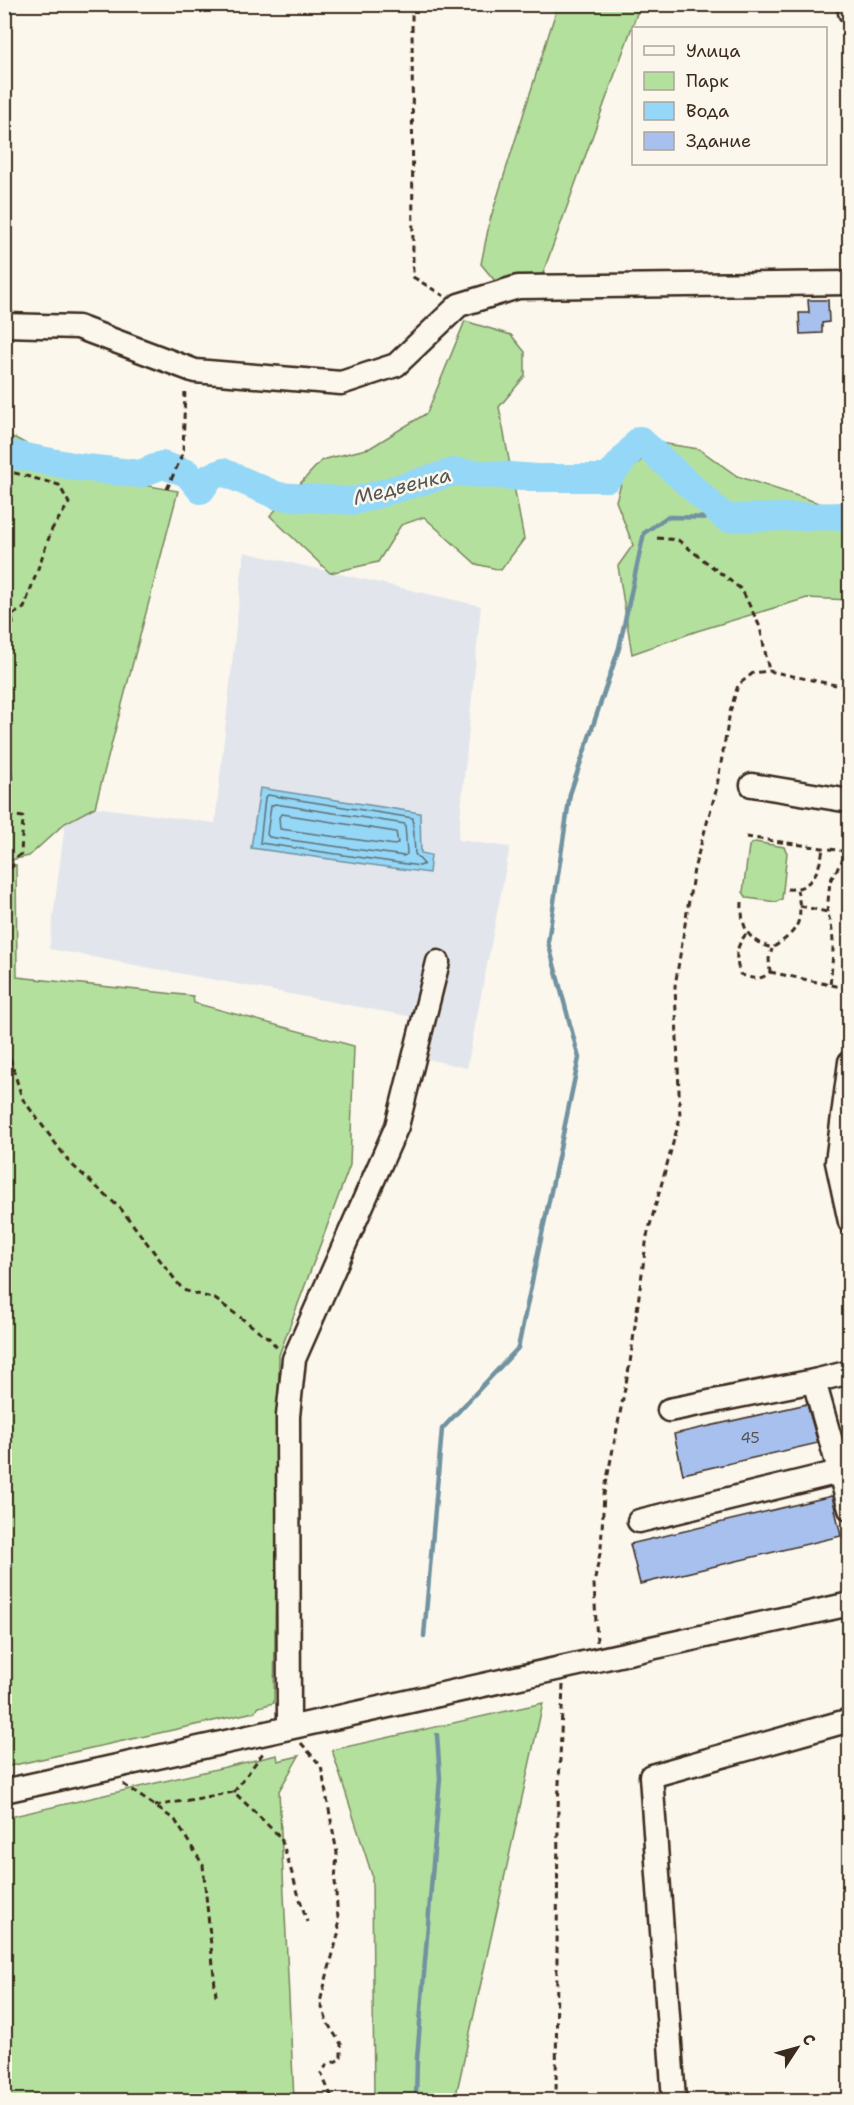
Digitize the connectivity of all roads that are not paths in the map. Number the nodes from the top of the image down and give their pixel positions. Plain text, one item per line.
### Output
1 (849, 4) edge
2 (849, 12) edge
3 (849, 283) edge
4 (4, 325) edge
5 (752, 785) dead end
6 (849, 801) edge
7 (438, 962) dead end
8 (849, 1062) edge
9 (843, 1161) edge
10 (849, 1222) edge
11 (849, 1372) edge
12 (814, 1381) junction
13 (669, 1410) dead end
14 (839, 1472) junction
15 (849, 1509) edge
16 (639, 1521) dead end
17 (849, 1604) edge
18 (849, 1720) edge
19 (285, 1727) junction
20 (4, 1791) edge
21 (674, 2100) edge

1 - 2 street
3 - 4 street
5 - 6 street
7 - 19 street
8 - 9 street
9 - 10 street
11 - 12 street
12 - 13 street
12 - 14 street
14 - 15 street
14 - 16 street
17 - 19 street
18 - 21 street
19 - 20 street

